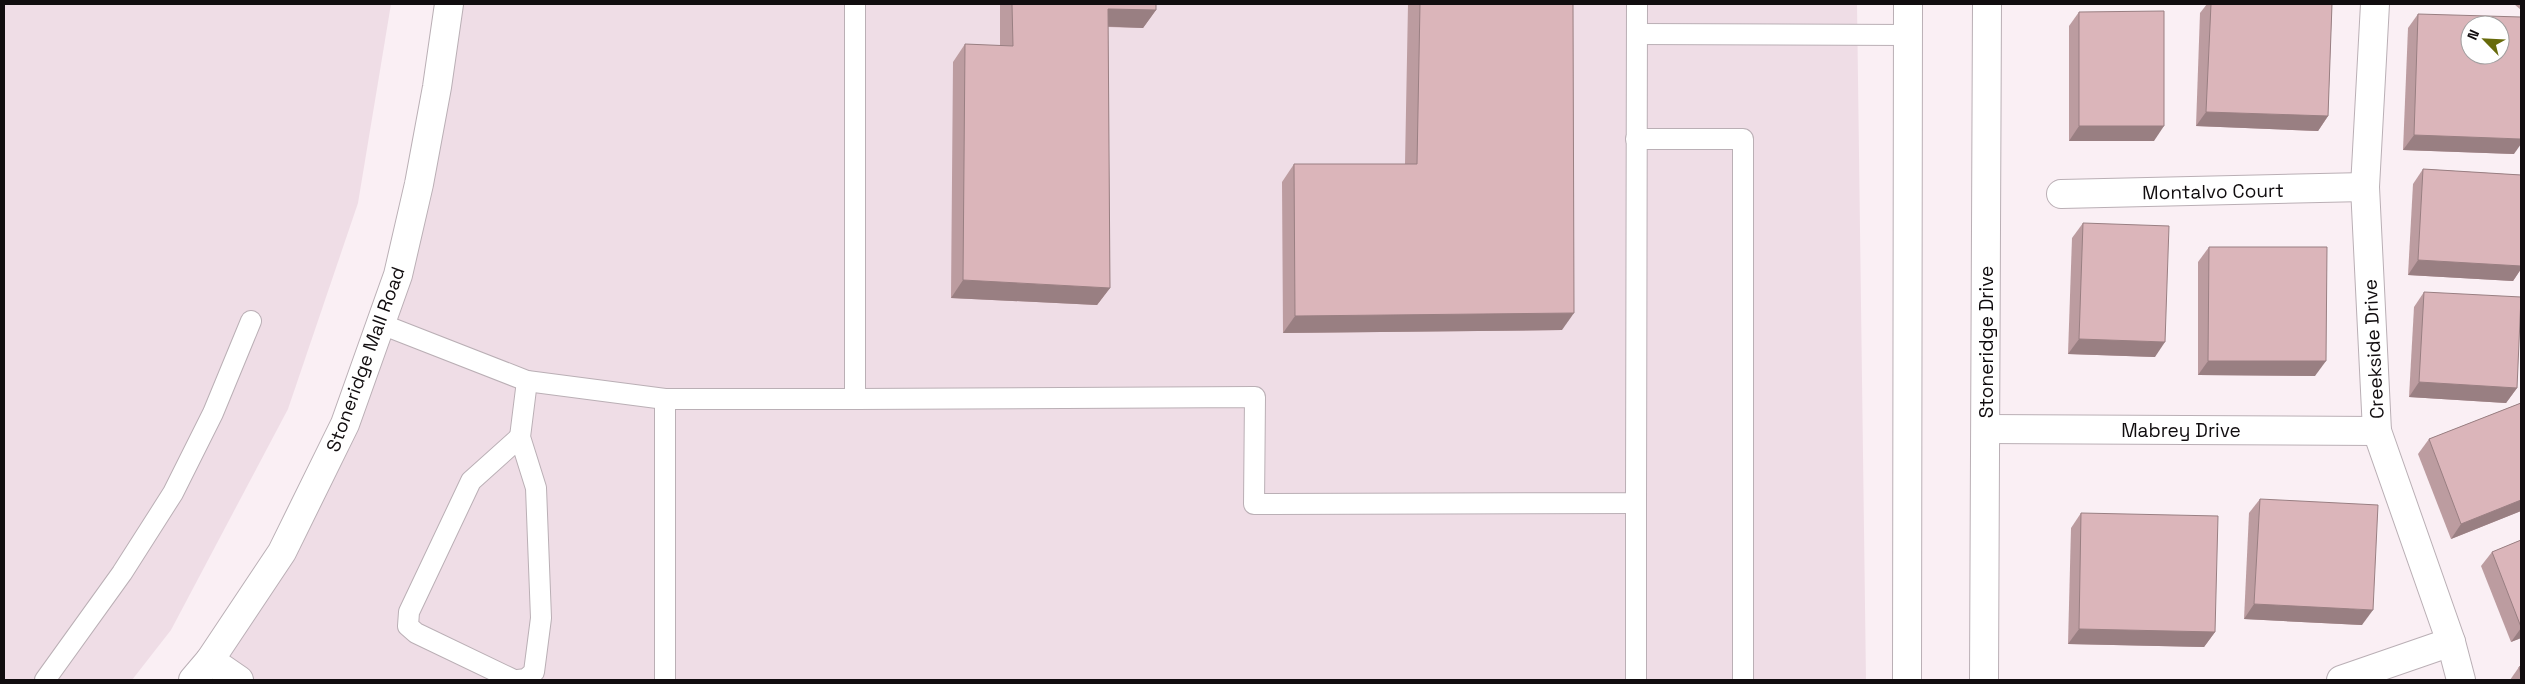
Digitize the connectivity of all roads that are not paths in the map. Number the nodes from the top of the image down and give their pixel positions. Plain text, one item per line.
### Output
1 (449, 4) edge
2 (855, 4) edge
3 (1637, 4) edge
4 (1908, 4) edge
5 (1987, 4) edge
6 (2375, 4) edge
7 (1637, 34) junction
8 (1908, 35) junction
9 (1636, 139) junction
10 (2365, 187) junction
11 (2061, 194) dead end
12 (251, 321) dead end
13 (381, 324) junction
14 (527, 380) junction
15 (855, 398) junction
16 (665, 399) junction
17 (1986, 429) junction
18 (2377, 431) junction
19 (520, 437) junction
20 (1636, 503) junction
21 (2451, 642) junction
22 (201, 670) edge
23 (45, 680) edge
24 (239, 680) edge
25 (514, 680) edge
26 (518, 680) edge
27 (665, 680) edge
28 (1636, 680) edge
29 (1743, 680) edge
30 (1906, 680) edge
31 (1984, 680) edge
32 (2341, 680) edge
33 (2461, 680) edge

1 - 13 street, Stoneridge Mall Road
2 - 15 lane
3 - 7 lane
4 - 8 street
5 - 17 street, Stoneridge Drive
6 - 10 street, Creekside Drive
7 - 8 lane
7 - 9 lane
8 - 30 street
9 - 20 lane
9 - 29 lane
10 - 11 street, Montalvo Court
10 - 18 street, Creekside Drive
12 - 23 lane
13 - 14 lane
13 - 22 street, Stoneridge Mall Road
14 - 16 lane
14 - 19 lane
15 - 16 lane
15 - 20 lane
16 - 27 lane
17 - 18 street, Mabrey Drive
17 - 31 street, Stoneridge Drive
18 - 21 street, Creekside Drive
19 - 25 lane
19 - 26 lane
20 - 28 lane
21 - 32 street
21 - 33 street, Creekside Drive
22 - 24 street

